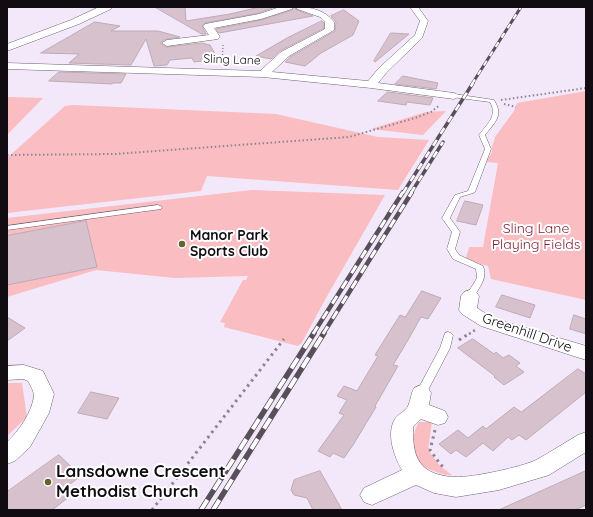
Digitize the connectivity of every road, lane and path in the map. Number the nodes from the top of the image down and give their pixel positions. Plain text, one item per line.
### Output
1 (107, 7) edge
2 (289, 7) edge
3 (300, 7) edge
4 (414, 7) edge
5 (215, 37) junction
6 (167, 43) dead end
7 (8, 47) edge
8 (7, 66) edge
9 (221, 73) junction
10 (263, 74) junction
11 (371, 85) junction
12 (586, 88) edge
13 (454, 96) junction
14 (493, 102) junction
15 (7, 155) edge
16 (158, 206) dead end
17 (7, 228) edge
18 (465, 308) joint
19 (487, 322) junction
20 (448, 335) dead end
21 (284, 339) dead end
22 (445, 348) junction
23 (586, 353) edge
24 (7, 373) edge
25 (420, 401) junction
26 (438, 417) joint
27 (586, 442) edge
28 (7, 455) edge
29 (416, 474) junction
30 (469, 485) junction
31 (372, 495) dead end
32 (152, 510) edge

1 - 7 street
2 - 5 street
3 - 10 street
4 - 11 street
5 - 6 street
5 - 9 path
8 - 9 street, Sling Lane
9 - 10 street, Sling Lane
10 - 11 street, Sling Lane
11 - 13 street, Sling Lane
12 - 14 path
13 - 14 lane
13 - 15 path
14 - 18 lane
16 - 17 lane
18 - 19 street, Greenhill Drive
19 - 22 path
19 - 23 street, Greenhill Drive
20 - 22 lane
21 - 32 path
22 - 25 lane
24 - 28 street
25 - 26 street
25 - 29 street
26 - 30 path
27 - 30 street
29 - 30 street
29 - 31 street

